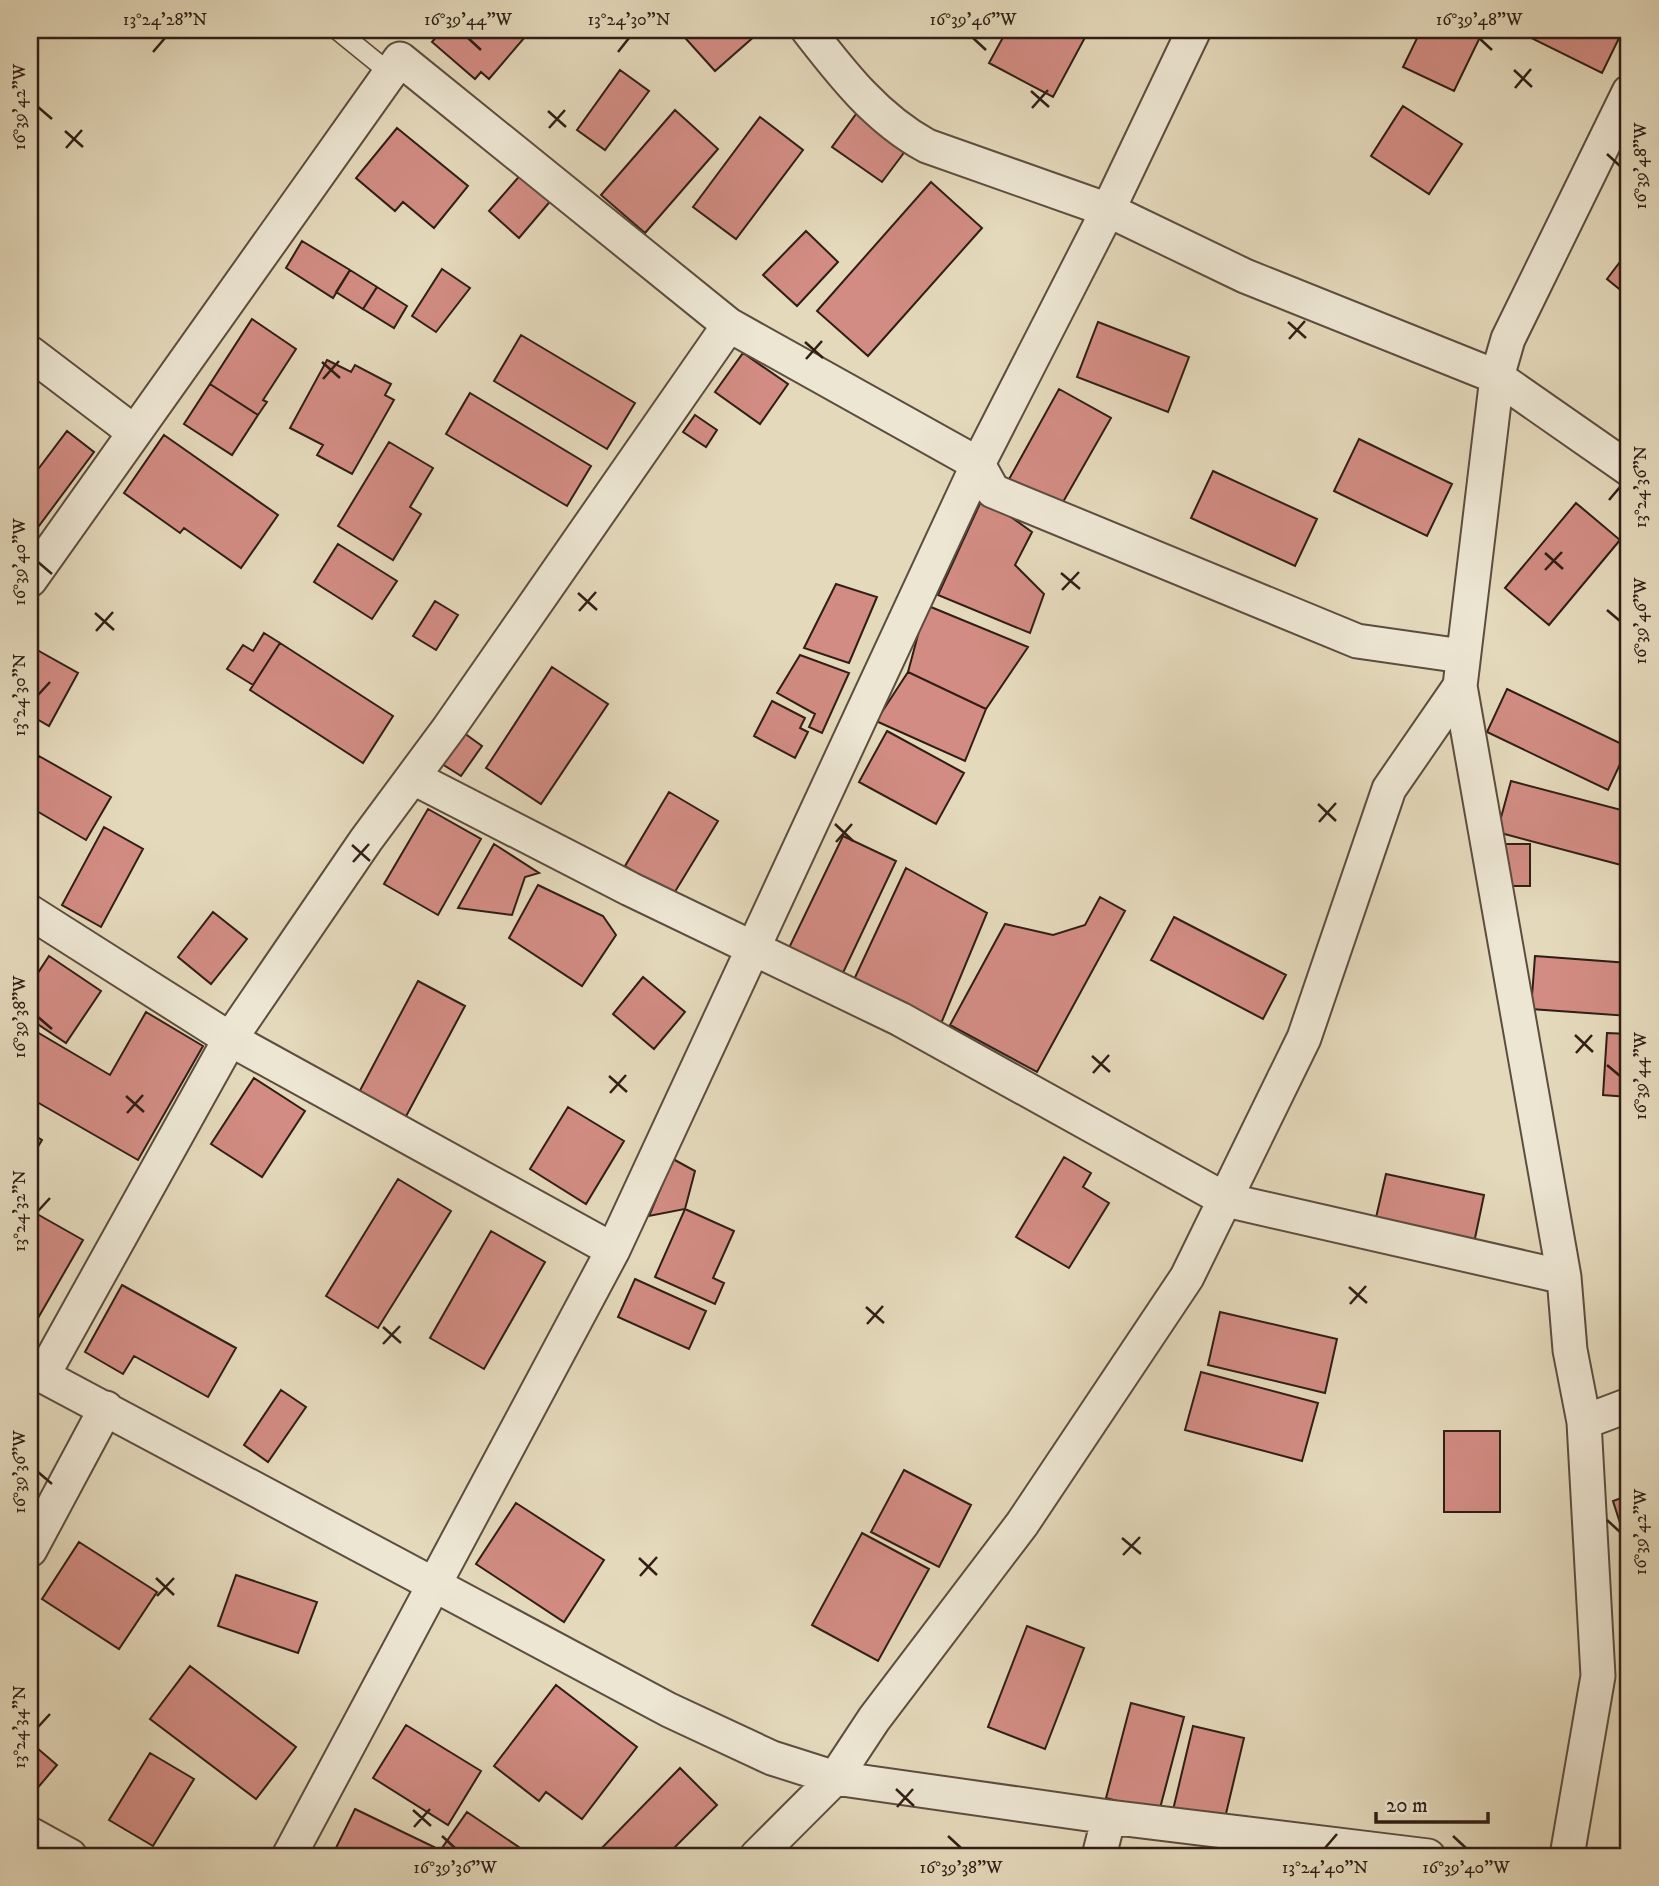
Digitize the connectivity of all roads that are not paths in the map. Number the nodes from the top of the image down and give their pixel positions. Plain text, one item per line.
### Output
1 (337, 30) edge
2 (808, 30) edge
3 (1194, 30) edge
4 (390, 73) junction
5 (1629, 92) edge
6 (1108, 210) junction
7 (729, 325) junction
8 (30, 353) edge
9 (1497, 377) junction
10 (134, 432) junction
11 (978, 464) junction
12 (1629, 469) edge
13 (30, 580) edge
14 (1461, 671) junction
15 (414, 778) junction
16 (30, 912) edge
17 (755, 947) junction
18 (230, 1039) junction
19 (1226, 1200) junction
20 (613, 1250) junction
21 (1564, 1277) junction
22 (36, 1372) edge
23 (1629, 1405) edge
24 (106, 1408) junction
25 (1584, 1422) junction
26 (30, 1550) edge
27 (436, 1585) junction
28 (835, 1778) junction
29 (1109, 1817) junction
30 (30, 1833) edge
31 (70, 1856) edge
32 (289, 1856) edge
33 (757, 1856) edge
34 (1099, 1856) edge
35 (1427, 1856) edge
36 (1567, 1856) edge

1 - 4 lane
2 - 6 street
3 - 6 street
4 - 7 street
4 - 10 street
5 - 9 street
6 - 9 street
6 - 11 street
7 - 11 street
7 - 15 street
8 - 10 street
9 - 12 street
9 - 14 street
10 - 13 street
11 - 14 street
11 - 17 street
14 - 19 street
14 - 21 street
15 - 17 street
15 - 18 street
16 - 18 street
17 - 19 street
17 - 20 street
18 - 20 street
18 - 22 street
19 - 21 street
19 - 28 street
20 - 27 street
21 - 25 street
22 - 24 street
23 - 25 street
24 - 26 street
24 - 27 street
25 - 36 street
27 - 28 street
27 - 32 street
28 - 29 street
28 - 33 street
29 - 34 street
29 - 35 street
30 - 31 street

